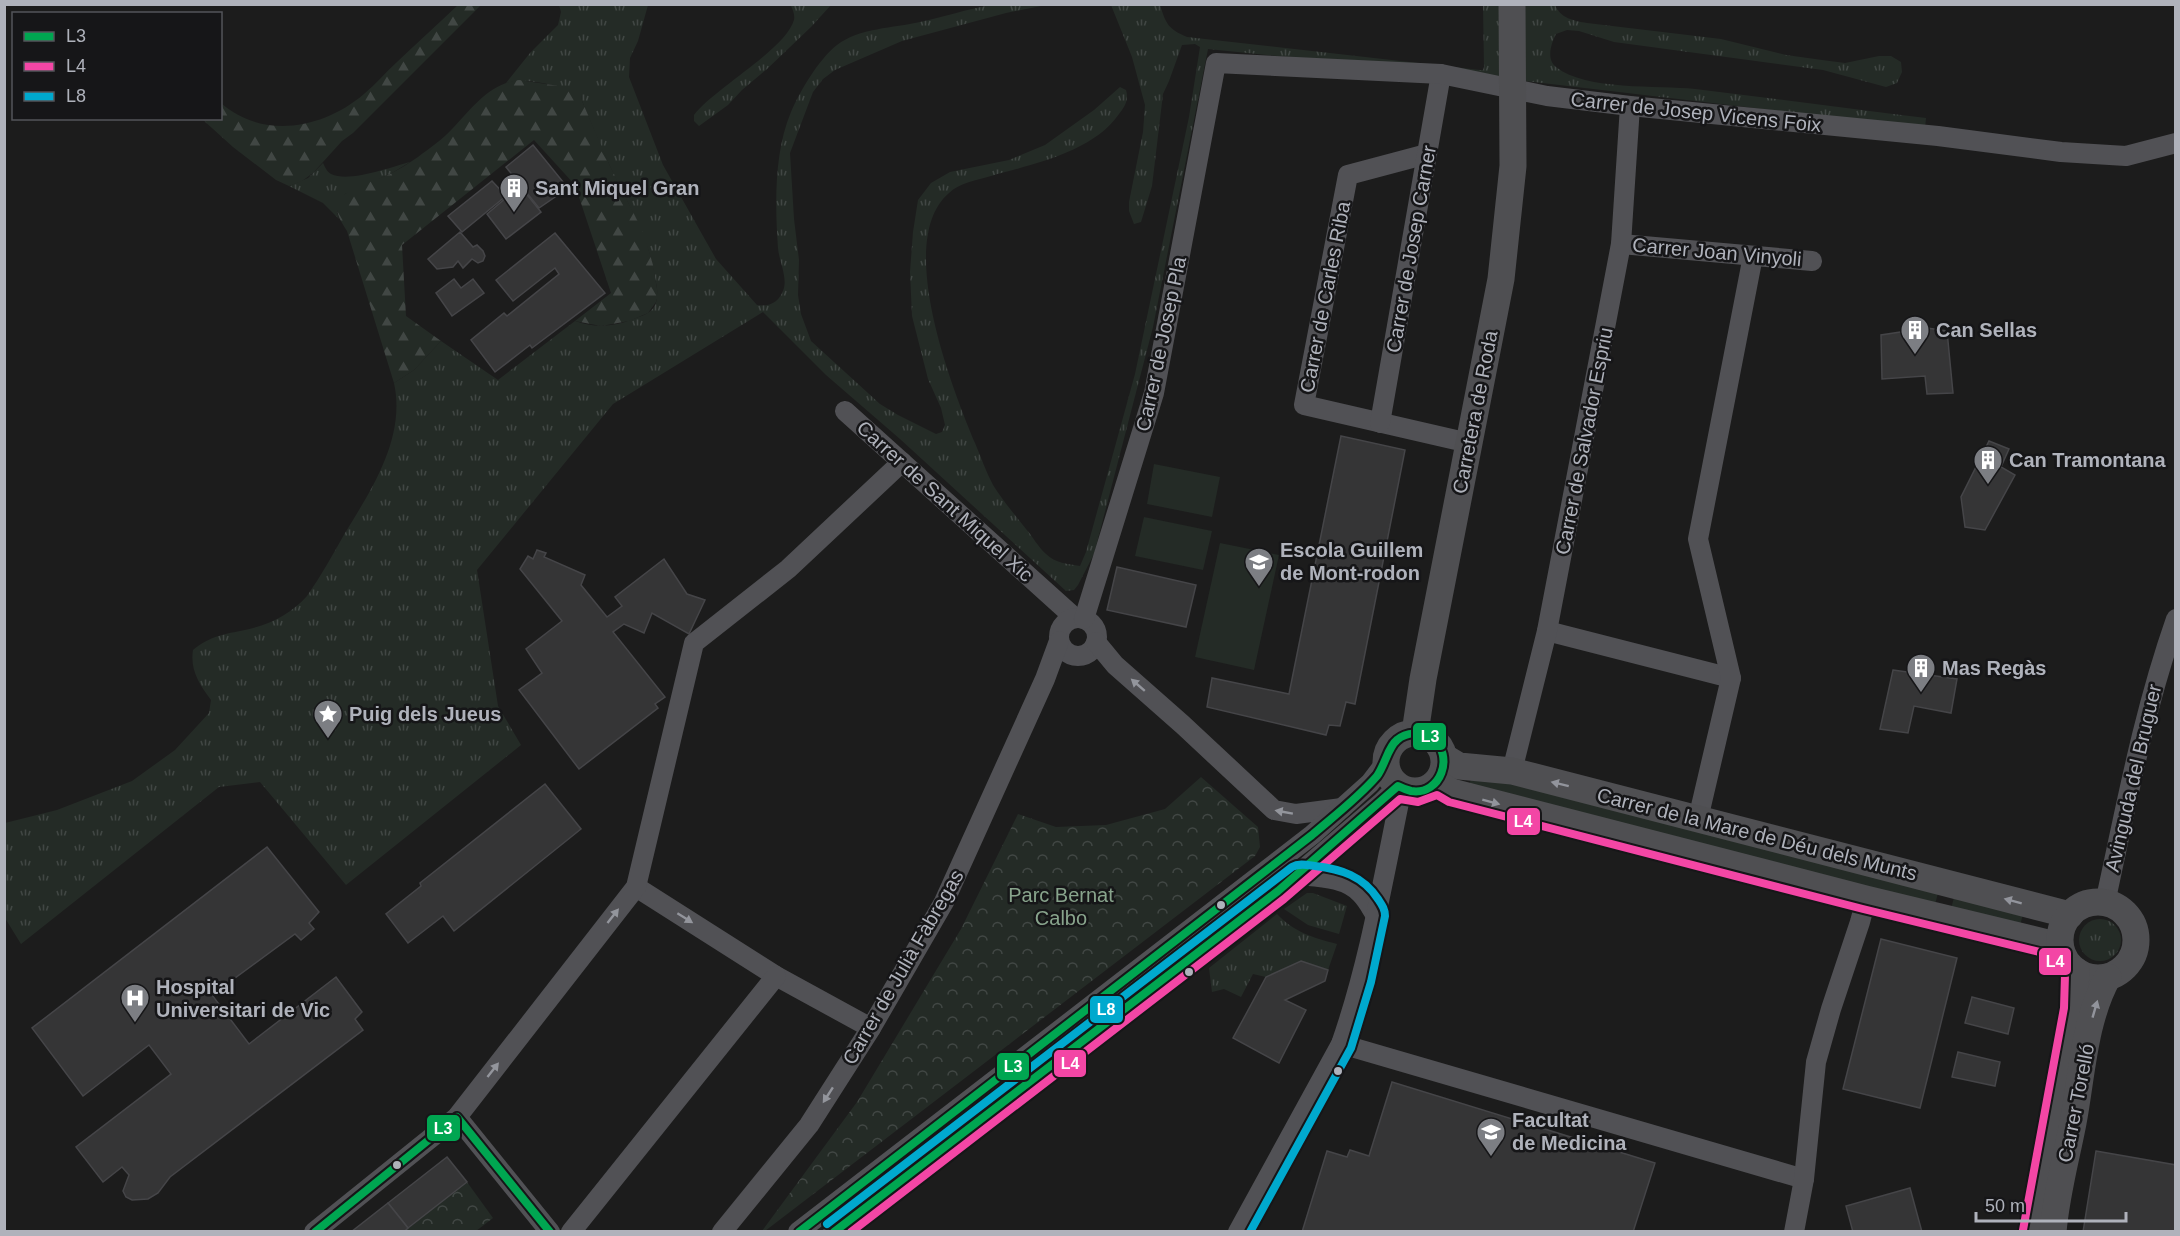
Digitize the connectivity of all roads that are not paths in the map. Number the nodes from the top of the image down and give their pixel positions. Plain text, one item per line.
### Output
1 (1512, 4) edge
2 (1216, 63) joint
3 (1441, 74) junction
4 (1511, 88) junction
5 (1630, 106) junction
6 (2175, 143) edge
7 (1427, 154) junction
8 (1621, 244) junction
9 (1753, 256) junction
10 (1812, 261) dead end
11 (845, 411) dead end
12 (1380, 423) junction
13 (1468, 443) junction
14 (902, 462) junction
15 (1044, 592) junction
16 (1080, 619) junction
17 (2175, 619) edge
18 (1547, 631) junction
19 (1059, 636) junction
20 (1096, 642) junction
21 (1081, 657) junction
22 (1731, 678) junction
23 (1045, 679) junction
24 (1415, 733) junction
25 (1444, 757) junction
26 (1386, 762) junction
27 (1512, 771) junction
28 (1436, 783) junction
29 (1400, 787) junction
30 (1342, 808) junction
31 (1698, 819) junction
32 (1298, 875) junction
33 (636, 887) junction
34 (1866, 899) junction
35 (2105, 903) junction
36 (1375, 914) junction
37 (2070, 915) junction
38 (2060, 945) junction
39 (2076, 971) junction
40 (776, 976) junction
41 (2108, 977) junction
42 (871, 1028) junction
43 (1341, 1044) junction
44 (457, 1117) junction
45 (1804, 1179) junction
46 (314, 1232) edge
47 (550, 1232) edge
48 (571, 1232) edge
49 (722, 1232) edge
50 (798, 1232) edge
51 (832, 1232) edge
52 (1238, 1232) edge
53 (1794, 1232) edge
54 (2033, 1232) edge
55 (2053, 1232) edge

1 - 4 street, Carretera de Roda
2 - 3 street, Carrer de Josep Vicens Foix
2 - 16 street, Carrer de Josep Pla
3 - 4 street, Carrer de Josep Vicens Foix
3 - 7 street, Carrer de Josep Carner
4 - 5 street, Carrer de Josep Vicens Foix
4 - 13 street, Carretera de Roda
5 - 6 street, Carrer de Josep Vicens Foix
5 - 8 street, Carrer de Salvador Espriu
7 - 12 street, Carrer de Josep Carner
7 - 12 street, Carrer de Carles Riba
8 - 9 street, Carrer Joan Vinyoli
8 - 18 street, Carrer de Salvador Espriu
9 - 10 street, Carrer Joan Vinyoli
9 - 22 street
11 - 14 street, Carrer de Sant Miquel Xic
12 - 13 street, Carrer de Carles Riba
13 - 24 street, Carretera de Roda
14 - 15 street, Carrer de Sant Miquel Xic
14 - 33 street
15 - 16 street, Carrer de Sant Miquel Xic
15 - 19 street, Carrer de Sant Miquel Xic
16 - 19 street
16 - 20 street
17 - 35 street, Avinguda del Bruguer
18 - 22 street
18 - 27 street, Carrer de Salvador Espriu
19 - 21 street
19 - 23 street, Carrer de Julià Fàbregas
20 - 21 street
30 -> 20 street
21 - 23 street
22 - 31 street
23 - 42 street, Carrer de Julià Fàbregas
24 - 25 street
24 - 26 street
25 - 27 street, Carrer de la Mare de Déu dels Munts
25 - 28 street
26 - 29 street
26 - 30 street
31 -> 27 street, Carrer de la Mare de Déu dels Munts
28 - 29 street
28 -> 34 street, Carrer de la Mare de Déu dels Munts
29 - 32 street
29 - 36 street
30 - 50 street
37 -> 31 street, Carrer de la Mare de Déu dels Munts
32 - 36 street
32 - 51 street
33 -> 40 street
44 -> 33 street
34 - 38 street, Carrer de la Mare de Déu dels Munts
34 - 45 street
35 - 37 street
35 - 41 street
36 - 43 street
37 - 38 street
38 - 39 street
39 - 41 street
39 - 54 street, Carrer Torelló
40 - 42 street
40 - 48 street
55 -> 41 street, Carrer Torelló
42 -> 49 street, Carrer de Julià Fàbregas
43 - 45 street
43 - 52 street
44 - 46 street
44 - 47 street
45 - 53 street

